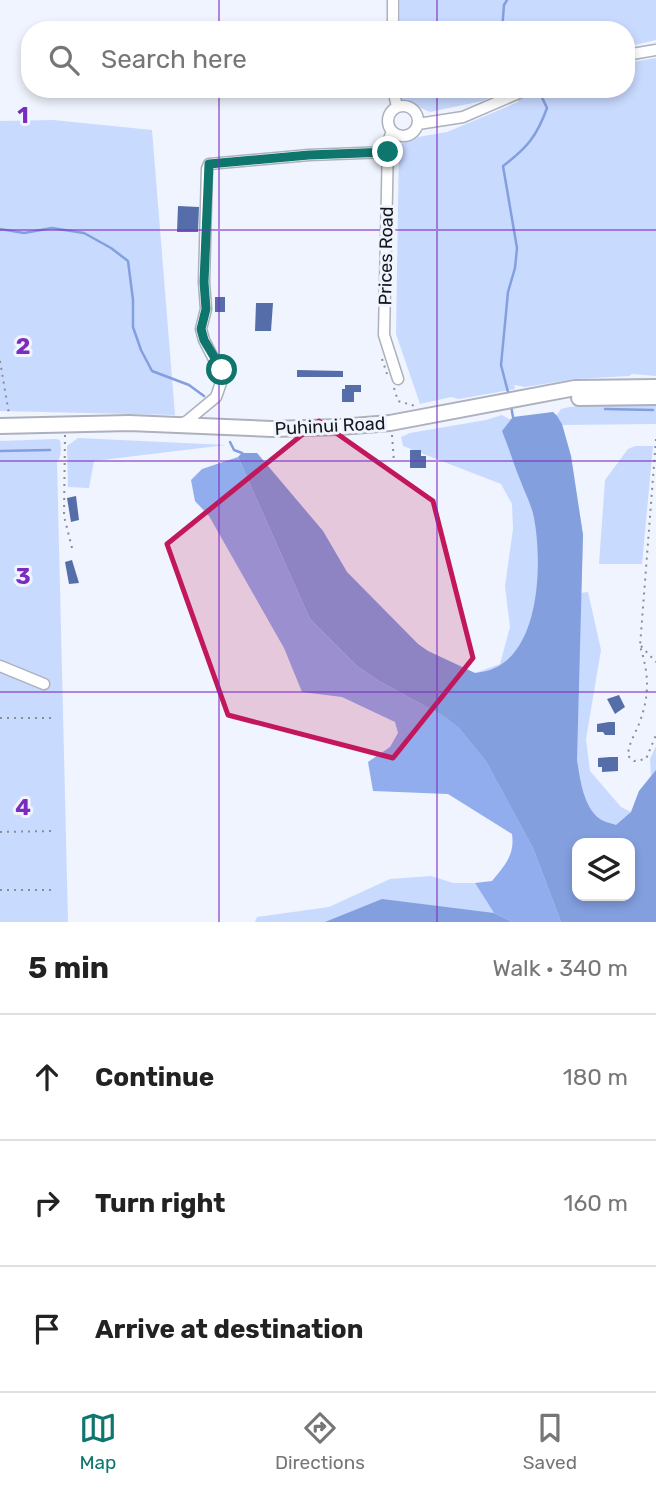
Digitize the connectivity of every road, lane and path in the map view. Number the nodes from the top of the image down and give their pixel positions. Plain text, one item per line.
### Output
1 (393, 0) edge
2 (393, 21) edge
3 (656, 50) edge
4 (635, 54) edge
5 (395, 98) edge
6 (508, 98) edge
7 (397, 107) junction
8 (418, 124) junction
9 (392, 131) junction
10 (388, 152) junction
11 (0, 361) edge
12 (396, 382) joint
13 (656, 387) edge
14 (656, 397) edge
15 (409, 404) junction
16 (510, 404) junction
17 (419, 409) dead end
18 (407, 411) dead end
19 (176, 426) junction
20 (4, 428) edge
21 (64, 431) junction
22 (391, 431) junction
23 (656, 439) edge
24 (394, 462) dead end
25 (72, 548) dead end
26 (640, 646) junction
27 (656, 662) edge
28 (0, 666) edge
29 (44, 684) dead end
30 (0, 718) edge
31 (53, 718) dead end
32 (656, 735) edge
33 (53, 831) dead end
34 (0, 832) edge
35 (0, 890) edge
36 (52, 890) dead end

1 - 2 street
3 - 4 street
5 - 7 street, Prices Road
6 - 8 street
7 - 8 street
7 - 9 street, Prices Road
8 - 9 street
9 - 10 street, Prices Road
10 - 12 street, Prices Road
10 - 19 street
11 - 20 path
12 - 15 path
13 - 16 highway, Puhinui Road
14 - 16 highway, Puhinui Road
15 - 17 path
15 - 18 path
16 - 19 highway, Puhinui Road
16 - 22 highway, Puhinui Road
19 - 20 highway, Puhinui Road
20 - 21 highway, Puhinui Road
21 - 22 highway, Puhinui Road
21 - 25 path
22 - 24 path
23 - 26 path
26 - 27 path
26 - 32 path
28 - 29 street
30 - 31 path
33 - 34 path
35 - 36 path

